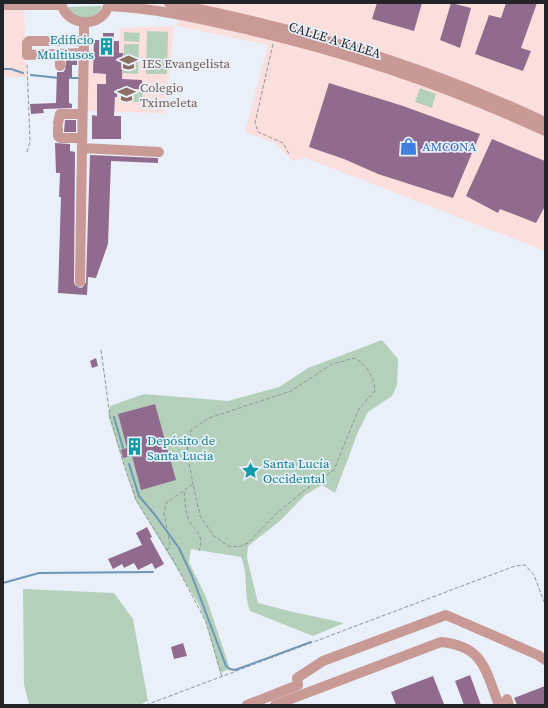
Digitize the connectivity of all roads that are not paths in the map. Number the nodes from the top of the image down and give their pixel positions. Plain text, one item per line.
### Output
1 (169, 3) edge
2 (61, 4) edge
3 (109, 4) edge
4 (3, 5) edge
5 (84, 22) junction
6 (84, 41) junction
7 (84, 52) junction
8 (60, 55) junction
9 (60, 66) dead end
10 (82, 114) junction
11 (545, 122) edge
12 (545, 131) edge
13 (82, 143) junction
14 (159, 152) dead end
15 (80, 282) dead end
16 (545, 660) edge
17 (505, 703) edge
18 (247, 705) edge
19 (275, 705) edge

1 - 11 street, CALLE A KALEA
2 - 4 street
2 - 5 street
3 - 5 street
3 - 12 street, CALLE A KALEA
5 - 6 street
6 - 7 street
6 - 8 street
7 - 8 street
7 - 10 street
8 - 9 street
10 - 13 street
10 - 13 street
13 - 14 street
13 - 15 street
16 - 18 street
17 - 19 street

